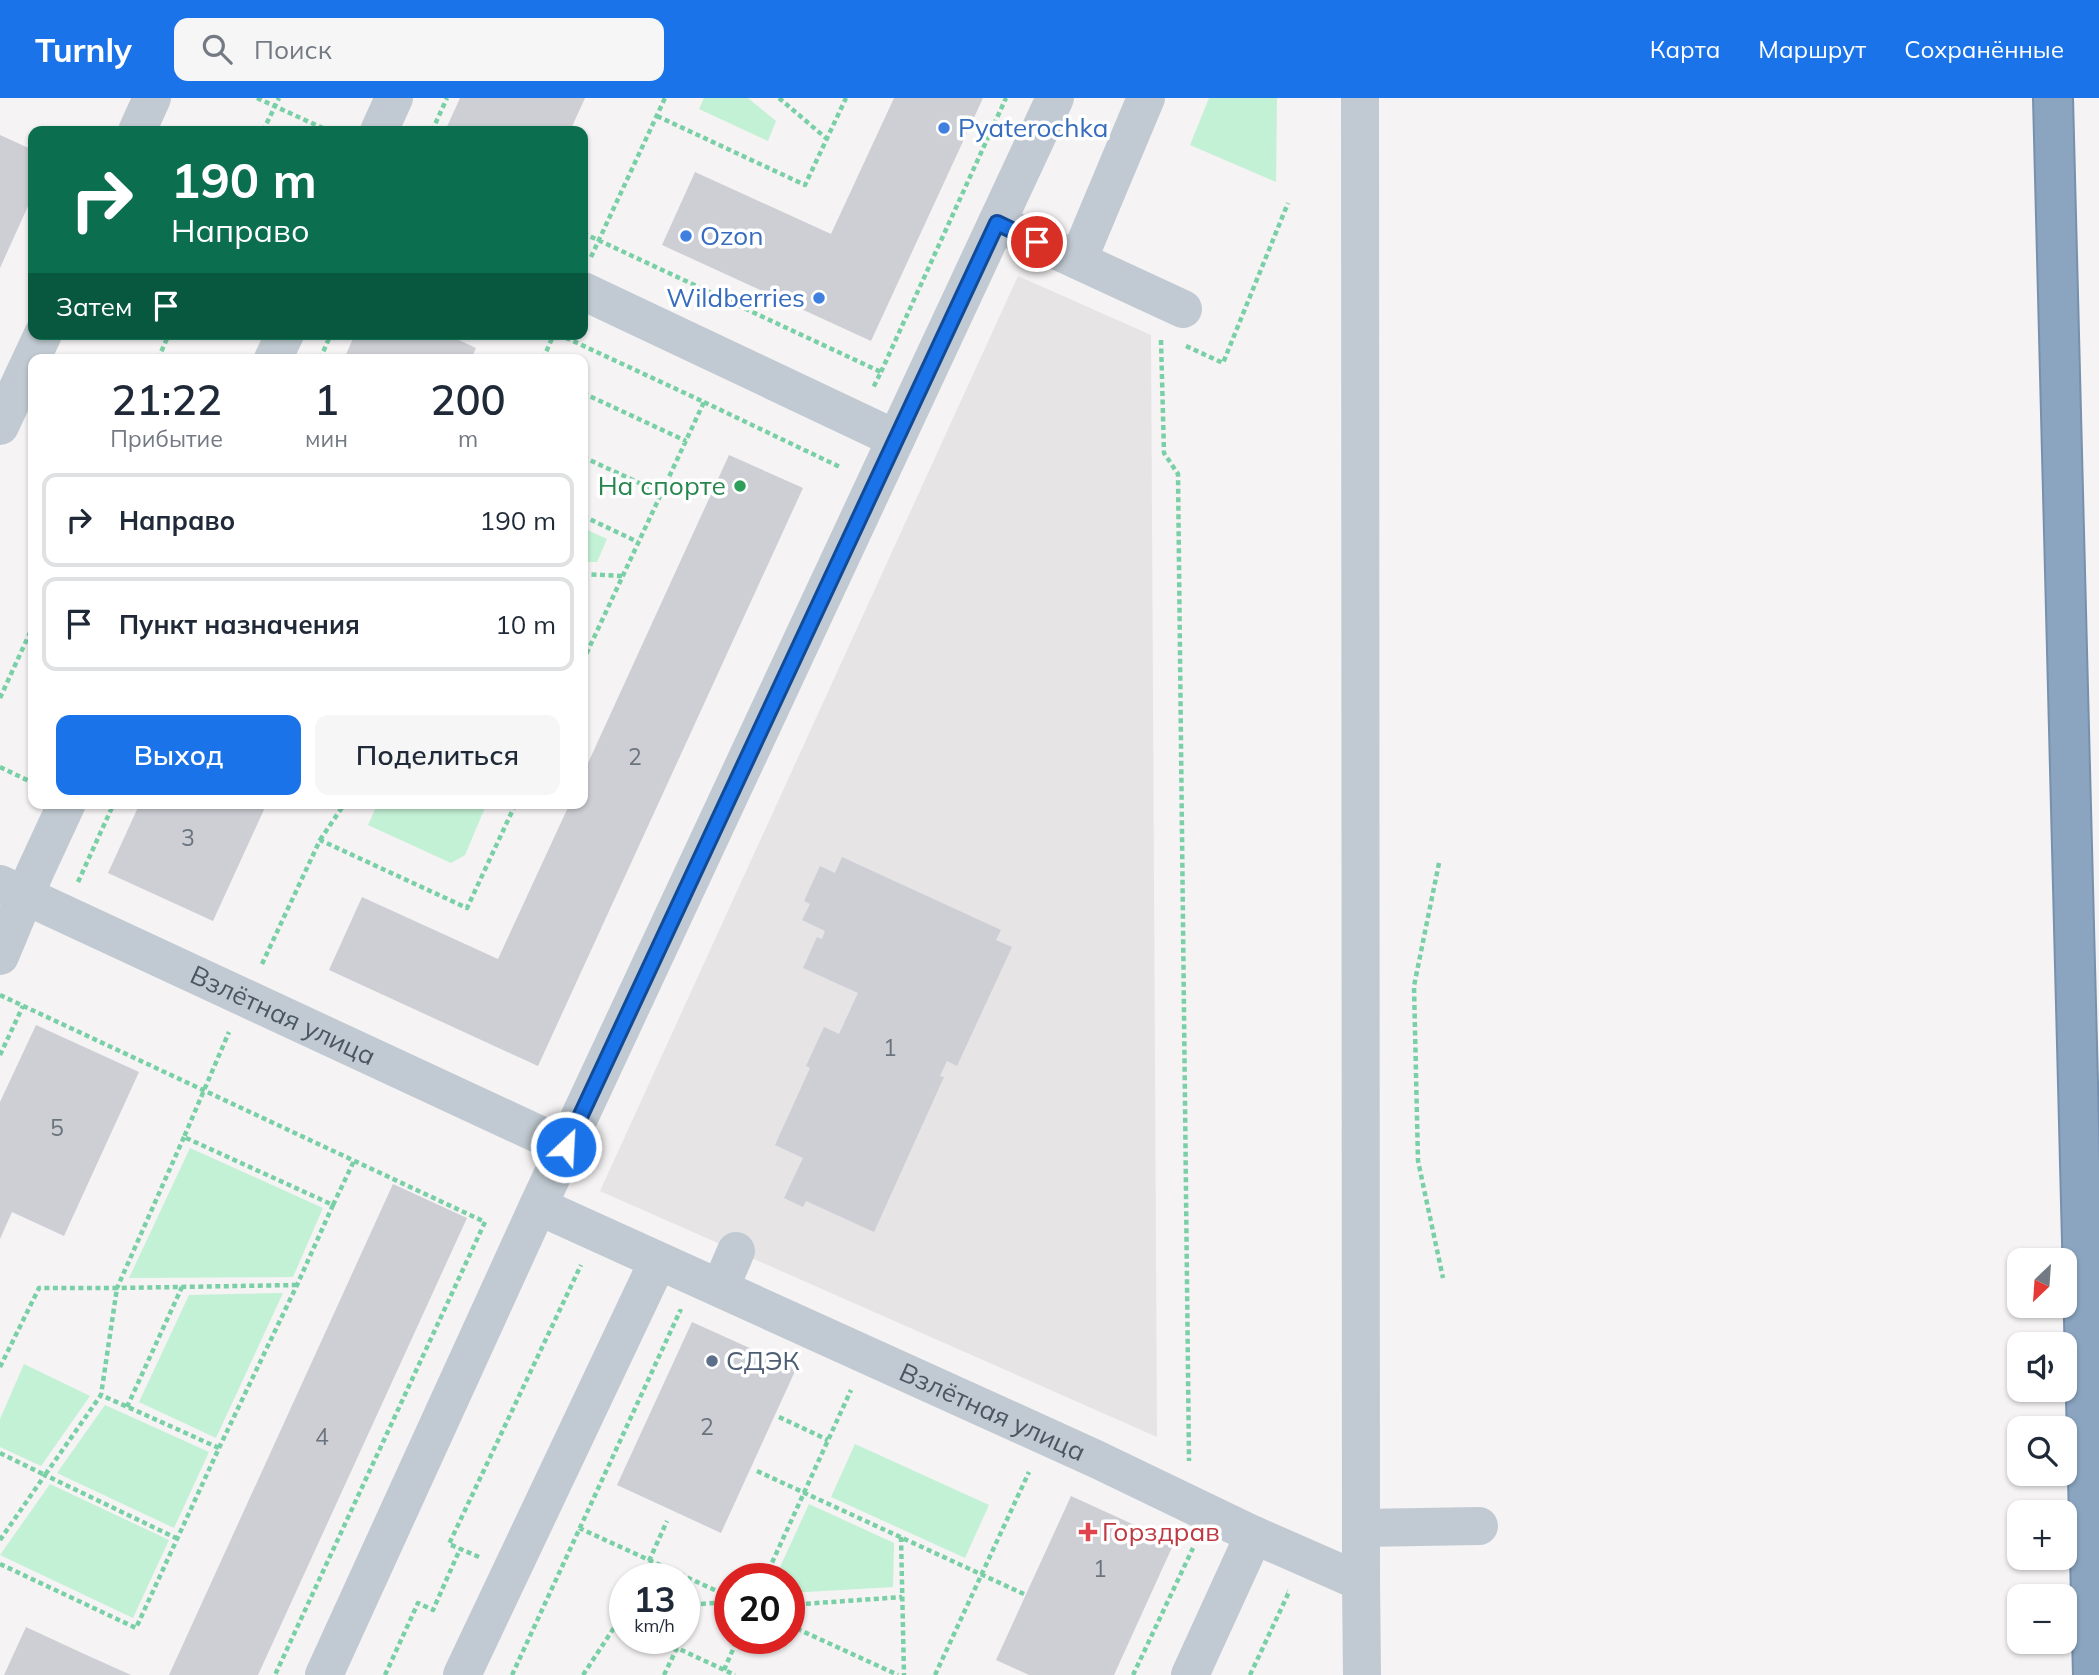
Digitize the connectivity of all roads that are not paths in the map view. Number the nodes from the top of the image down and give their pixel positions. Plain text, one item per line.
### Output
1 (152, 98) edge
2 (394, 98) edge
3 (1055, 98) edge
4 (1146, 98) edge
5 (1360, 98) edge
6 (2053, 98) edge
7 (139, 126) edge
8 (381, 126) edge
9 (997, 223) junction
10 (1078, 260) junction
11 (588, 279) edge
12 (1172, 322) road end
13 (28, 366) edge
14 (0, 426) edge
15 (896, 439) junction
16 (64, 809) edge
17 (20, 884) edge
18 (0, 956) edge
19 (566, 1147) junction
20 (538, 1206) junction
21 (736, 1251) dead end
22 (650, 1276) junction
23 (719, 1289) junction
24 (1479, 1526) dead end
25 (1361, 1528) junction
26 (1254, 1535) junction
27 (1361, 1582) junction
28 (324, 1675) edge
29 (463, 1675) edge
30 (1190, 1675) edge
31 (1362, 1675) edge
32 (2093, 1675) edge

1 - 7 street
2 - 8 street
3 - 9 street
4 - 10 street
5 - 25 street
6 - 32 highway
9 - 10 street
9 - 15 street
10 - 12 street
11 - 15 street
13 - 14 street
15 - 19 street
16 - 17 street
17 - 18 street
17 - 19 street, Взлётная улица
19 - 20 street
20 - 22 street, Взлётная улица
20 - 28 street
21 - 23 street
22 - 23 street, Взлётная улица
22 - 29 street
23 - 26 street, Взлётная улица
24 - 25 street
25 - 27 street
26 - 27 street, Взлётная улица
26 - 30 street
27 - 31 street

